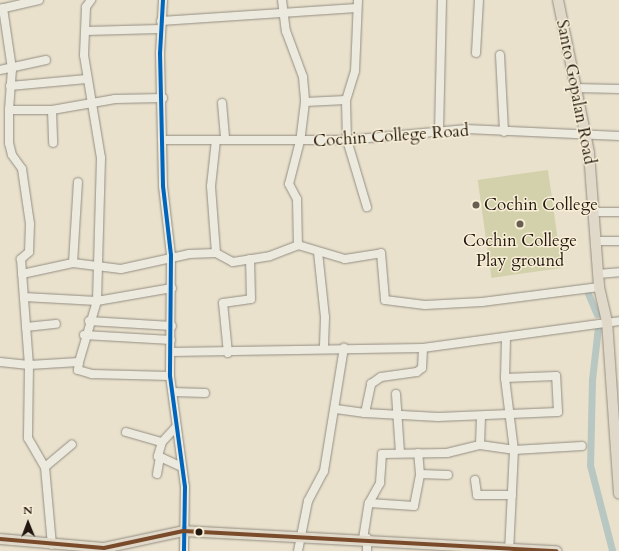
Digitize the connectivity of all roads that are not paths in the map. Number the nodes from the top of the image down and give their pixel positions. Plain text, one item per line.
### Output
1 (39, 0) edge
2 (91, 0) edge
3 (163, 0) edge
4 (282, 0) edge
5 (442, 0) edge
6 (480, 0) edge
7 (558, 0) edge
8 (358, 4) edge
9 (2, 8) edge
10 (282, 13) junction
11 (161, 25) junction
12 (86, 30) junction
13 (476, 53) dead end
14 (500, 55) dead end
15 (46, 60) dead end
16 (12, 69) junction
17 (0, 70) edge
18 (87, 79) junction
19 (10, 86) junction
20 (575, 88) junction
21 (619, 89) edge
22 (163, 98) junction
23 (346, 100) junction
24 (305, 102) junction
25 (222, 103) dead end
26 (91, 104) junction
27 (9, 110) junction
28 (52, 110) junction
29 (439, 132) junction
30 (504, 132) junction
31 (587, 134) junction
32 (619, 136) edge
33 (225, 139) junction
34 (163, 140) junction
35 (216, 140) junction
36 (347, 140) junction
37 (300, 141) junction
38 (53, 143) dead end
39 (78, 182) dead end
40 (367, 207) dead end
41 (594, 212) junction
42 (619, 212) edge
43 (596, 240) junction
44 (619, 241) edge
45 (298, 245) junction
46 (318, 252) junction
47 (216, 253) junction
48 (171, 255) junction
49 (250, 259) junction
50 (73, 263) junction
51 (97, 266) junction
52 (619, 272) edge
53 (22, 274) junction
54 (598, 274) junction
55 (599, 287) junction
56 (172, 288) junction
57 (24, 297) junction
58 (97, 301) junction
59 (88, 321) junction
60 (607, 321) junction
61 (619, 321) edge
62 (56, 324) dead end
63 (172, 326) junction
64 (26, 327) junction
65 (84, 335) junction
66 (506, 338) junction
67 (171, 340) junction
68 (344, 348) junction
69 (423, 348) junction
70 (324, 349) junction
71 (171, 352) junction
72 (228, 353) junction
73 (0, 362) edge
74 (79, 362) junction
75 (29, 366) junction
76 (170, 376) junction
77 (505, 378) junction
78 (173, 392) junction
79 (205, 393) dead end
80 (396, 394) dead end
81 (336, 409) junction
82 (365, 413) junction
83 (511, 414) junction
84 (399, 415) junction
85 (481, 416) junction
86 (616, 421) edge
87 (176, 427) junction
88 (126, 432) dead end
89 (162, 442) junction
90 (72, 444) dead end
91 (480, 445) junction
92 (582, 446) dead end
93 (514, 450) junction
94 (400, 452) junction
95 (418, 453) junction
96 (160, 457) junction
97 (45, 467) junction
98 (182, 467) junction
99 (157, 474) dead end
100 (420, 474) junction
101 (448, 475) dead end
102 (475, 480) dead end
103 (512, 494) junction
104 (619, 494) edge
105 (369, 503) junction
106 (183, 531) junction
107 (298, 534) junction
108 (365, 538) junction
109 (0, 539) edge
110 (52, 545) junction
111 (422, 546) edge
112 (119, 548) edge
113 (509, 549) edge
114 (78, 550) edge
115 (184, 551) edge
116 (298, 551) edge
117 (367, 551) edge
118 (556, 551) edge

1 - 9 street
2 - 12 street
3 - 11 street
4 - 10 street
5 - 29 street
6 - 13 street
7 - 20 main road, Santo Gopalan Road
8 - 10 street
8 - 23 street
9 - 16 street
10 - 11 street
10 - 24 street
11 - 12 street
11 - 22 street
12 - 18 street
14 - 30 street
15 - 16 street
16 - 17 street
16 - 19 street
18 - 19 street
18 - 26 street
19 - 27 street
20 - 21 street
20 - 31 main road, Santo Gopalan Road
22 - 26 street
22 - 34 street
23 - 24 street
23 - 36 street
24 - 37 street
25 - 33 street
26 - 28 street
26 - 51 street
27 - 28 street
27 - 53 street
28 - 38 street
29 - 30 street, Cochin College Road
29 - 36 street, Cochin College Road
30 - 31 street, Cochin College Road
31 - 32 street, Cochin College Road
31 - 41 main road, Santo Gopalan Road
33 - 35 street, Cochin College Road
33 - 37 street, Cochin College Road
34 - 35 street, Cochin College Road
34 - 48 street
35 - 47 street
36 - 37 street, Cochin College Road
36 - 40 street
37 - 45 street
39 - 50 street
41 - 42 street
41 - 43 main road, Santo Gopalan Road
43 - 44 street
43 - 54 main road, Santo Gopalan Road
45 - 46 street
45 - 49 street
46 - 55 street
46 - 70 street
47 - 48 street
47 - 49 street
48 - 51 street
48 - 56 street
49 - 72 street
50 - 51 street
50 - 53 street
51 - 58 street
52 - 54 street
53 - 57 street
54 - 55 main road, Santo Gopalan Road
55 - 60 main road, Santo Gopalan Road
56 - 58 street
56 - 63 street
57 - 58 street
57 - 64 street
58 - 59 street
59 - 63 street
59 - 65 street
60 - 61 street
60 - 66 street
60 - 86 main road, Santo Gopalan Road
62 - 64 street
63 - 67 street
64 - 75 street
65 - 67 street
65 - 74 street
66 - 69 street
66 - 77 street
67 - 71 street
68 - 69 street
68 - 70 street
68 - 81 street
69 - 82 street
70 - 72 street
71 - 72 street
71 - 76 street
73 - 75 street
74 - 75 street
74 - 76 street
75 - 97 street
76 - 78 street
77 - 83 street
77 - 83 street
78 - 79 street
78 - 87 street
80 - 84 street
81 - 82 street
81 - 107 street
82 - 84 street
83 - 85 street
83 - 93 street
84 - 85 street
84 - 94 street
85 - 91 street
86 - 104 main road, Santo Gopalan Road
87 - 89 street
87 - 98 street
88 - 89 street
89 - 96 street
90 - 97 street
91 - 93 street
91 - 95 street
92 - 93 street
93 - 103 street
94 - 95 street
94 - 105 street
95 - 100 street
96 - 98 street
96 - 99 street
97 - 110 street
98 - 106 street
100 - 101 street
100 - 105 street
102 - 103 street
103 - 113 street
105 - 108 street
106 - 107 main road
106 - 112 main road
106 - 115 street
107 - 108 main road
107 - 116 street
108 - 111 main road
108 - 117 street
109 - 110 main road
110 - 114 main road
111 - 113 main road
112 - 114 main road
113 - 118 main road

